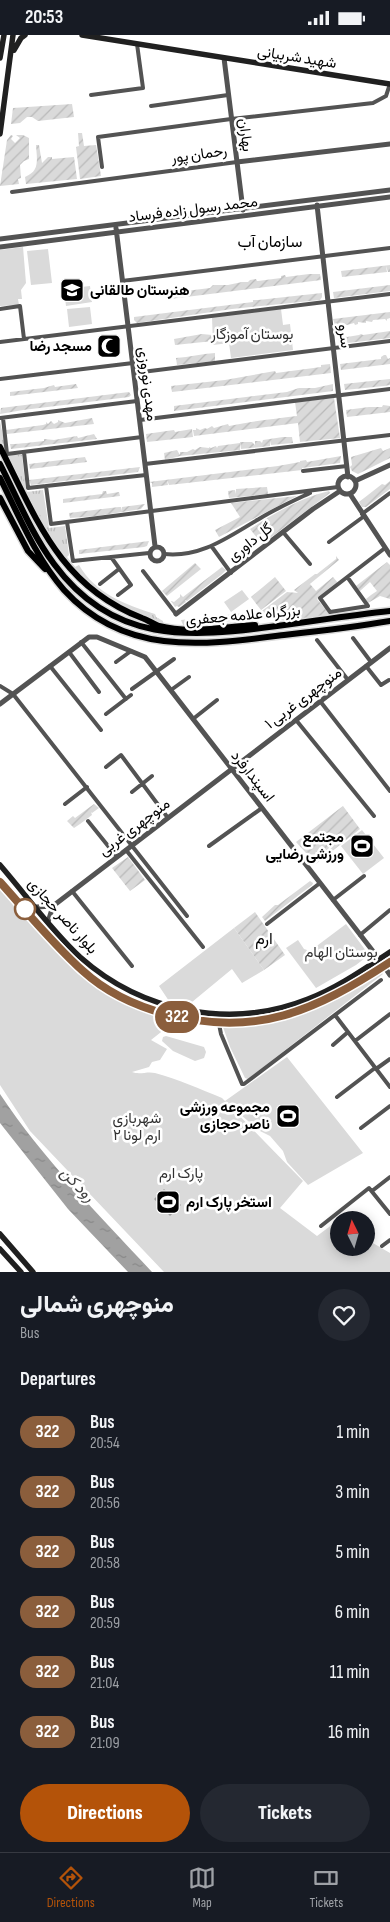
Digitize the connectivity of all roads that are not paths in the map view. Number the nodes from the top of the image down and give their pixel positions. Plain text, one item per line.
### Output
1 (4, 35) edge
2 (13, 35) edge
3 (25, 35) edge
4 (82, 35) edge
5 (137, 44) junction
6 (10, 57) junction
7 (224, 57) junction
8 (0, 58) edge
9 (390, 84) edge
10 (7, 85) junction
11 (0, 91) edge
12 (91, 95) dead end
13 (228, 95) junction
14 (0, 99) edge
15 (5, 106) junction
16 (151, 107) dead end
17 (231, 119) junction
18 (0, 134) edge
19 (390, 144) edge
20 (237, 162) junction
21 (102, 167) dead end
22 (390, 190) edge
23 (12, 192) dead end
24 (390, 197) edge
25 (316, 199) junction
26 (317, 206) junction
27 (243, 209) junction
28 (186, 216) junction
29 (244, 216) junction
30 (187, 223) junction
31 (116, 225) junction
32 (116, 232) junction
33 (47, 234) junction
34 (0, 239) edge
35 (48, 240) junction
36 (0, 247) edge
37 (390, 248) edge
38 (322, 257) junction
39 (122, 281) junction
40 (390, 294) edge
41 (328, 301) junction
42 (0, 309) edge
43 (128, 327) junction
44 (24, 339) junction
45 (390, 341) edge
46 (0, 342) edge
47 (334, 348) junction
48 (132, 363) junction
49 (134, 373) junction
50 (0, 379) edge
51 (390, 389) edge
52 (339, 395) junction
53 (137, 401) junction
54 (1, 418) edge
55 (140, 420) junction
56 (390, 435) edge
57 (142, 437) junction
58 (344, 441) junction
59 (0, 447) edge
60 (24, 452) junction
61 (0, 464) edge
62 (145, 464) junction
63 (390, 465) edge
64 (347, 466) junction
65 (303, 471) dead end
66 (146, 475) junction
67 (348, 477) junction
68 (0, 478) edge
69 (355, 481) junction
70 (46, 486) junction
71 (339, 489) junction
72 (315, 491) junction
73 (390, 493) edge
74 (350, 494) junction
75 (0, 498) edge
76 (151, 511) junction
77 (363, 516) junction
78 (67, 522) junction
79 (283, 532) junction
80 (329, 542) dead end
81 (155, 546) junction
82 (212, 547) junction
83 (385, 549) junction
84 (149, 553) junction
85 (164, 554) junction
86 (390, 555) edge
87 (110, 557) junction
88 (310, 564) dead end
89 (119, 569) junction
90 (143, 571) dead end
91 (231, 573) junction
92 (53, 577) junction
93 (348, 578) junction
94 (100, 584) dead end
95 (118, 595) dead end
96 (390, 606) edge
97 (390, 611) edge
98 (366, 613) junction
99 (176, 614) joint
100 (298, 623) junction
101 (390, 623) edge
102 (353, 638) dead end
103 (317, 640) dead end
104 (82, 642) junction
105 (390, 648) edge
106 (69, 651) junction
107 (131, 651) junction
108 (174, 659) dead end
109 (371, 662) junction
110 (116, 663) dead end
111 (50, 666) junction
112 (366, 666) junction
113 (157, 672) junction
114 (189, 677) dead end
115 (348, 680) junction
116 (389, 680) edge
117 (0, 686) edge
118 (132, 689) dead end
119 (170, 690) junction
120 (99, 692) dead end
121 (13, 694) junction
122 (131, 695) dead end
123 (126, 699) junction
124 (217, 700) dead end
125 (320, 701) junction
126 (0, 704) edge
127 (106, 714) dead end
128 (193, 719) junction
129 (296, 719) junction
130 (101, 731) dead end
131 (106, 767) dead end
132 (232, 769) junction
133 (152, 776) dead end
134 (142, 784) junction
135 (87, 787) junction
136 (390, 791) edge
137 (132, 792) dead end
138 (65, 804) dead end
139 (262, 809) junction
140 (374, 816) dead end
141 (168, 817) junction
142 (88, 821) dead end
143 (132, 845) junction
144 (210, 846) dead end
145 (126, 850) junction
146 (117, 857) junction
147 (0, 865) edge
148 (364, 876) dead end
149 (0, 882) edge
150 (320, 883) junction
151 (72, 891) junction
152 (333, 900) junction
153 (53, 906) junction
154 (36, 907) junction
155 (390, 910) edge
156 (187, 916) dead end
157 (48, 922) junction
158 (267, 924) dead end
159 (360, 935) junction
160 (203, 947) dead end
161 (390, 952) edge
162 (379, 959) junction
163 (390, 962) edge
164 (132, 966) dead end
165 (384, 966) junction
166 (390, 974) edge
167 (381, 979) dead end
168 (390, 1014) edge
169 (335, 1015) junction
170 (219, 1024) junction
171 (348, 1032) junction
172 (355, 1041) junction
173 (333, 1045) dead end
174 (390, 1059) edge
175 (376, 1068) junction
176 (390, 1087) edge
177 (337, 1097) dead end
178 (390, 1106) edge
179 (362, 1128) dead end
180 (390, 1177) edge
181 (371, 1189) junction
182 (390, 1214) edge
183 (321, 1226) dead end
184 (0, 1234) edge
185 (390, 1241) edge
186 (382, 1246) dead end
187 (0, 1249) edge
188 (21, 1272) edge
189 (33, 1272) edge

1 - 8 main road
2 - 6 main road
3 - 6 main road
4 - 5 main road, شهید شربیانی
5 - 7 main road, شهید شربیانی
5 - 12 street
6 - 10 main road
7 - 9 main road, شهید شربیانی
7 - 13 street, بهاران
9 - 17 street
10 - 11 main road
10 - 15 main road
13 - 16 street
13 - 17 street, بهاران
14 - 15 main road
15 - 18 main road
17 - 20 street, بهاران
17 - 21 street
19 - 20 street, رحمان پور
20 - 23 street, رحمان پور
20 - 27 street, بهاران
22 - 25 street, محمد رسول زاده فرساد
24 - 26 street, محمد رسول زاده فرساد
25 - 26 street, سرو
25 - 27 street, محمد رسول زاده فرساد
26 - 29 street, محمد رسول زاده فرساد
26 - 38 street, سرو
27 - 28 street, محمد رسول زاده فرساد
27 - 29 street, بهاران
28 - 30 street
28 - 31 street, محمد رسول زاده فرساد
29 - 30 street, محمد رسول زاده فرساد
30 - 32 street, محمد رسول زاده فرساد
31 - 32 street, مهدی نوروزی
31 - 33 street, محمد رسول زاده فرساد
32 - 35 street, محمد رسول زاده فرساد
32 - 39 street, مهدی نوروزی
33 - 34 street, محمد رسول زاده فرساد
33 - 35 street
35 - 36 street, محمد رسول زاده فرساد
37 - 38 street
38 - 39 street
38 - 41 street, سرو
39 - 43 street, مهدی نوروزی
40 - 41 street
41 - 43 street
41 - 47 street, سرو
42 - 44 street
43 - 44 street
43 - 48 street, مهدی نوروزی
44 - 46 street
45 - 47 street
47 - 49 street
47 - 52 street, سرو
48 - 49 street, مهدی نوروزی
48 - 50 street
49 - 53 street, مهدی نوروزی
51 - 52 street
52 - 55 street
52 - 58 street, سرو
53 - 54 street
53 - 55 street, مهدی نوروزی
54 - 60 street
55 - 57 street, مهدی نوروزی
56 - 58 street
57 - 60 street
57 - 62 street, مهدی نوروزی
58 - 62 street
58 - 64 street, سرو
59 - 100 highway
60 - 70 street
61 - 100 highway, بزرگراه علامه جعفری
62 - 66 street, مهدی نوروزی
63 - 69 street
64 - 65 street
64 - 67 street, سرو
66 - 70 street
66 - 76 street, مهدی نوروزی
67 - 69 street
67 - 71 street
68 - 92 highway, بزرگراه علامه جعفری
69 - 74 street
70 - 78 street
71 - 72 street
71 - 74 street
71 - 79 street, گل داوری
72 - 76 street
72 - 82 street
73 - 77 street
74 - 77 street
75 - 92 highway
76 - 78 street
76 - 81 street, مهدی نوروزی
77 - 80 street
77 - 83 street
78 - 87 street
79 - 88 street
79 - 91 street, گل داوری
81 - 84 street
81 - 85 street
82 - 85 street
82 - 91 street
83 - 86 street
83 - 93 street
84 - 85 street
84 - 87 street
87 - 89 street
89 - 94 street
89 - 95 street
90 - 99 street
91 - 99 street, گل داوری
92 - 101 highway, بزرگراه علامه جعفری
93 - 93 street
96 - 98 highway
97 - 98 highway, بزرگراه علامه جعفری
98 - 100 highway, بزرگراه علامه جعفری
102 - 109 street
103 - 115 street
104 - 106 street
104 - 107 street, اسپندارفرد
104 - 123 street
105 - 109 street, منوچهری غربی ۱
106 - 111 street
106 - 120 street
107 - 110 street
107 - 113 street, اسپندارفرد
108 - 113 street
109 - 112 street, منوچهری غربی ۱
111 - 121 street
111 - 130 street
112 - 115 street, منوچهری غربی ۱
112 - 116 street
113 - 118 street
113 - 119 street, اسپندارفرد
114 - 119 street
115 - 125 street, منوچهری غربی ۱
117 - 121 street
119 - 128 street, اسپندارفرد
121 - 126 street
121 - 135 street
122 - 123 street
123 - 127 street
124 - 128 street
125 - 129 street, منوچهری غربی ۱
125 - 136 street
128 - 132 street, اسپندارفرد
129 - 132 street, منوچهری غربی ۱
129 - 140 street
131 - 134 street
132 - 139 street, اسپندارفرد
132 - 141 street, منوچهری غربی
133 - 134 street
134 - 137 street
134 - 141 street
135 - 138 street
135 - 143 street
139 - 144 street
139 - 150 street, اسپندارفرد
141 - 143 street, منوچهری غربی
142 - 146 street
143 - 145 street, منوچهری غربی
143 - 156 street
145 - 146 street, منوچهری غربی
145 - 160 street
146 - 151 street, منوچهری غربی
147 - 154 main road, بلوار ناصر حجازی
148 - 152 street
149 - 170 main road, بلوار ناصر حجازی
150 - 152 street, اسپندارفرد
150 - 158 street
151 - 153 street, منوچهری غربی
151 - 164 street
152 - 159 street, اسپندارفرد
153 - 154 street
153 - 157 street
154 - 157 main road, بلوار ناصر حجازی
155 - 159 street
157 - 162 main road, بلوار ناصر حجازی
159 - 162 street, اسپندارفرد
161 - 162 main road, بلوار ناصر حجازی
163 - 165 main road, بلوار ناصر حجازی
165 - 166 street
165 - 170 main road, بلوار ناصر حجازی
167 - 169 street
168 - 172 street
169 - 170 street
169 - 171 street
171 - 172 street
171 - 173 street
172 - 175 street
174 - 175 street
175 - 176 street
175 - 177 street
178 - 179 street
180 - 181 street
181 - 182 street
181 - 183 street
184 - 189 main road
185 - 186 street
187 - 188 main road

